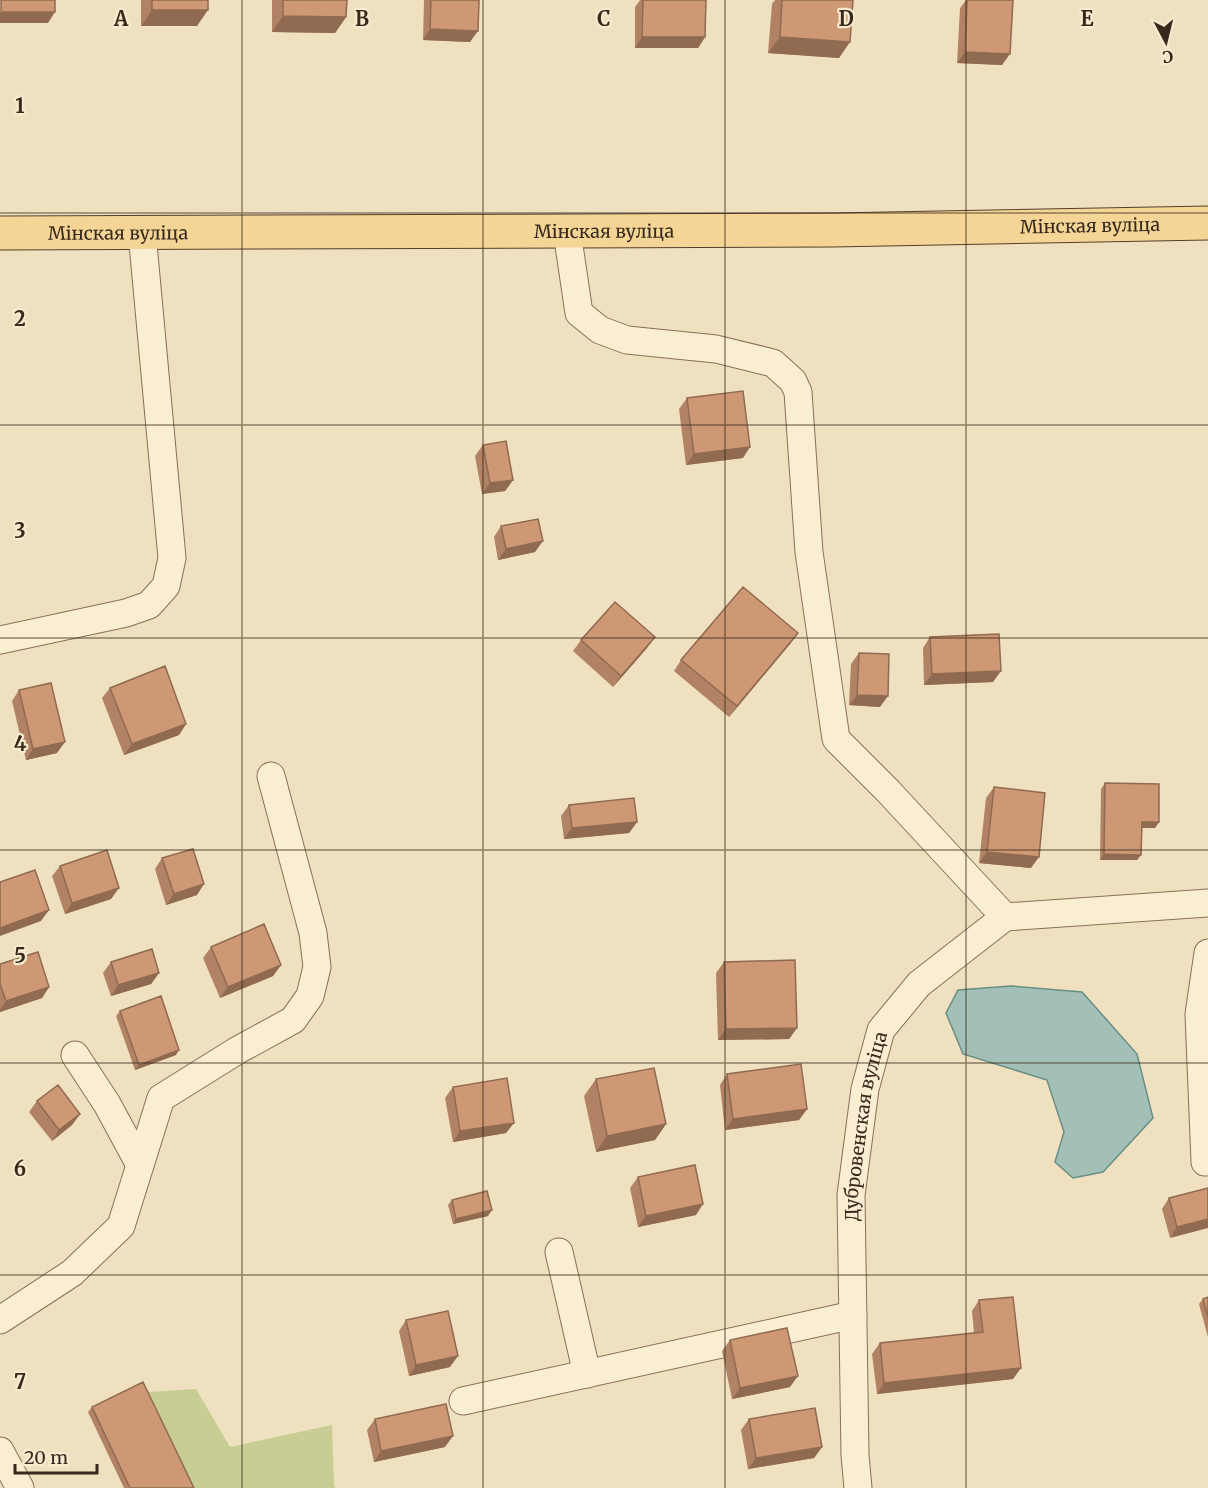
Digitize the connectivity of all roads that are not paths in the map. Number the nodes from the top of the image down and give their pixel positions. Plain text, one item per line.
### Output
1 (1208, 223) edge
2 (567, 232) junction
3 (0, 233) edge
4 (142, 233) junction
5 (0, 640) edge
6 (271, 776) dead end
7 (1208, 903) edge
8 (1005, 917) junction
9 (1208, 953) edge
10 (75, 1055) dead end
11 (1205, 1162) dead end
12 (140, 1166) junction
13 (559, 1252) dead end
14 (853, 1315) junction
15 (0, 1320) edge
16 (587, 1374) junction
17 (463, 1401) dead end
18 (0, 1451) edge
19 (20, 1488) edge
20 (858, 1488) edge

1 - 2 main road, Мінская вуліца
2 - 4 main road, Мінская вуліца
2 - 8 street
3 - 4 main road, Мінская вуліца
4 - 5 street
6 - 12 street
7 - 8 street
8 - 14 street, Дубровенская вуліца
9 - 11 street
10 - 12 street
12 - 15 street
13 - 16 street
14 - 16 street
14 - 20 street, Дубровенская вуліца
16 - 17 street
18 - 19 street

